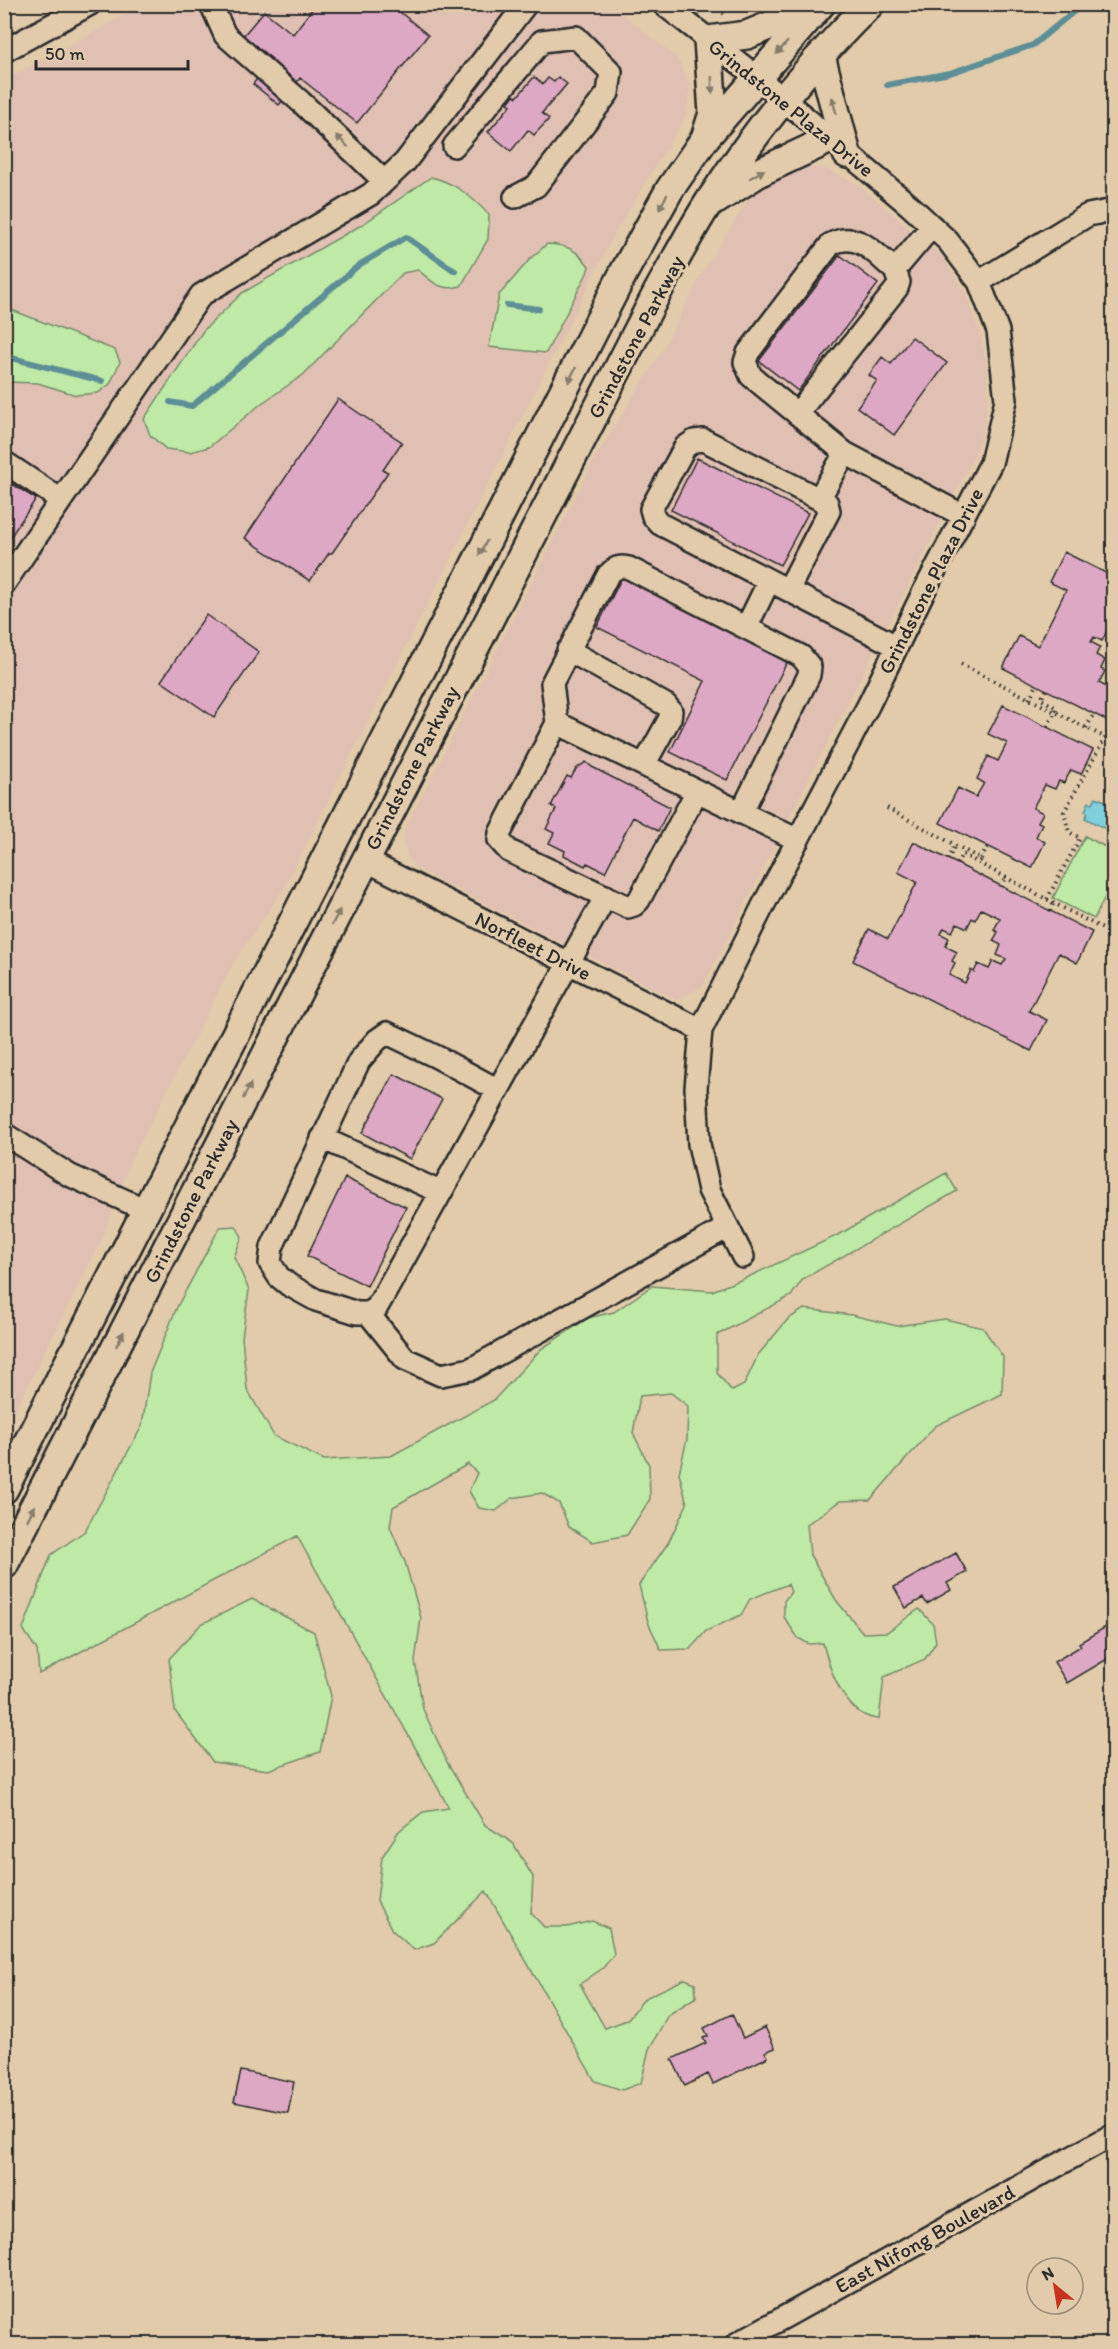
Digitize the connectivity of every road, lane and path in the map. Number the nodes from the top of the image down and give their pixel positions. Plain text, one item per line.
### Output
1 (90, 4) edge
2 (211, 4) edge
3 (526, 4) edge
4 (663, 4) edge
5 (870, 4) edge
6 (820, 5) edge
7 (708, 40) junction
8 (4, 51) edge
9 (821, 56) junction
10 (757, 77) junction
11 (783, 99) junction
12 (706, 137) junction
13 (454, 146) dead end
14 (839, 146) junction
15 (384, 181) junction
16 (515, 198) dead end
17 (707, 205) junction
18 (1113, 210) edge
19 (932, 226) junction
20 (895, 270) junction
21 (979, 282) junction
22 (797, 414) junction
23 (845, 453) junction
24 (4, 462) edge
25 (819, 499) junction
26 (62, 500) junction
27 (963, 516) junction
28 (4, 584) edge
29 (778, 585) junction
30 (746, 627) junction
31 (896, 646) junction
32 (568, 650) junction
33 (961, 664) dead end
34 (1037, 685) dead end
35 (1046, 690) dead end
36 (1029, 699) junction
37 (1055, 712) junction
38 (1094, 714) dead end
39 (557, 723) junction
40 (1047, 727) dead end
41 (1086, 728) junction
42 (1105, 738) junction
43 (1113, 742) edge
44 (644, 765) junction
45 (697, 791) junction
46 (887, 808) dead end
47 (741, 813) junction
48 (798, 840) junction
49 (955, 845) junction
50 (988, 846) dead end
51 (365, 860) junction
52 (948, 860) dead end
53 (980, 861) junction
54 (957, 864) dead end
55 (1006, 878) junction
56 (1002, 887) dead end
57 (606, 896) junction
58 (1047, 899) junction
59 (1054, 902) junction
60 (1050, 911) dead end
61 (1113, 935) edge
62 (569, 964) junction
63 (701, 1030) junction
64 (498, 1090) junction
65 (4, 1134) edge
66 (321, 1138) junction
67 (440, 1192) junction
68 (146, 1210) junction
69 (728, 1227) junction
70 (743, 1257) dead end
71 (368, 1313) junction
72 (4, 1489) edge
73 (4, 1565) edge
74 (1113, 2134) edge
75 (736, 2344) edge

1 - 8 street
15 -> 2 street
3 - 15 street
4 - 7 street, Grindstone Plaza Drive
5 - 9 main road, Grindstone Parkway
6 - 7 main road
6 -> 10 main road, Grindstone Parkway
7 - 10 street, Grindstone Plaza Drive
7 -> 12 main road
9 - 11 main road, Grindstone Parkway
14 -> 9 main road
10 - 11 street, Grindstone Plaza Drive
10 - 12 main road, Grindstone Parkway
11 - 14 street, Grindstone Plaza Drive
11 - 17 main road, Grindstone Parkway
12 -> 68 main road, Grindstone Parkway
13 - 16 street
17 -> 14 main road
14 - 19 street, Grindstone Plaza Drive
15 - 26 street
17 - 51 main road, Grindstone Parkway
18 - 21 street
19 - 20 street
19 - 21 street, Grindstone Plaza Drive
20 - 22 street
20 - 22 street
21 - 27 street, Grindstone Plaza Drive
22 - 23 street
23 - 25 street
23 - 27 street
24 - 26 street
25 - 29 street
25 - 29 street
26 - 28 street
27 - 31 street, Grindstone Plaza Drive
29 - 30 street
29 - 31 street
30 - 32 street
30 - 47 street
31 - 48 street, Grindstone Plaza Drive
32 - 39 street
32 - 44 street
33 - 36 path
34 - 36 path
35 - 37 path
36 - 37 path
37 - 40 path
37 - 41 path
38 - 41 path
39 - 44 street
39 - 57 street
41 - 42 path
42 - 43 path
42 - 58 path
44 - 45 street
45 - 47 street
45 - 57 street
46 - 49 path
47 - 48 street
48 - 63 street, Grindstone Plaza Drive
49 - 52 path
49 - 53 path
50 - 53 path
51 - 62 street, Norfleet Drive
73 -> 51 main road, Grindstone Parkway
53 - 54 path
53 - 55 path
55 - 56 path
55 - 58 path
57 - 62 street
58 - 59 path
59 - 60 path
59 - 61 path
62 - 63 street, Norfleet Drive
62 - 64 street
63 - 69 street, Grindstone Plaza Drive
64 - 66 street
64 - 67 street
65 - 68 street
66 - 67 street
66 - 71 street
67 - 71 street
68 - 72 main road, Grindstone Parkway
69 - 70 street, Grindstone Plaza Drive
69 - 71 street
74 - 75 street, East Nifong Boulevard

